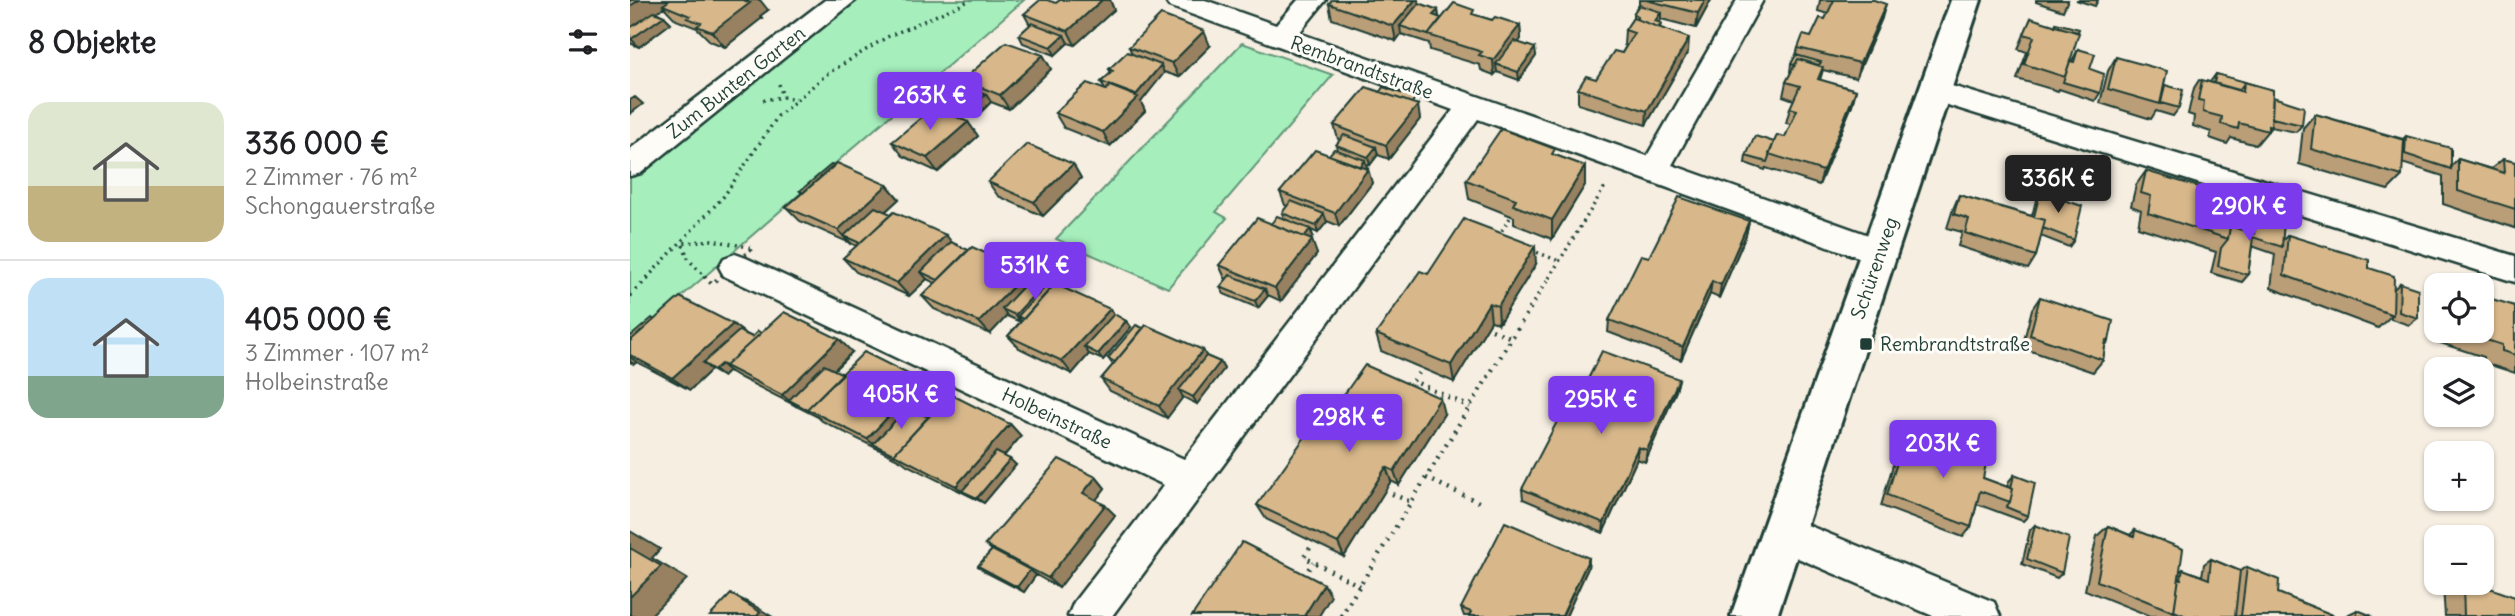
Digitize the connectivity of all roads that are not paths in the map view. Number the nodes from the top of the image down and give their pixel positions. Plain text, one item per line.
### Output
1 (1178, 0) edge
2 (1313, 0) edge
3 (1750, 0) edge
4 (1966, 0) edge
5 (827, 3) edge
6 (1280, 38) junction
7 (1935, 91) junction
8 (1472, 106) junction
9 (630, 165) edge
10 (1654, 171) junction
11 (1880, 252) junction
12 (2515, 269) edge
13 (723, 275) road end
14 (1189, 479) junction
15 (1783, 533) junction
16 (1088, 616) edge
17 (1754, 616) edge
18 (1980, 616) edge

1 - 6 street, Rembrandtstraße
2 - 6 street, Rembrandtstraße
3 - 10 street
4 - 7 main road, Schürenweg
5 - 9 street, Zum Bunten Garten
6 - 8 street, Rembrandtstraße
7 - 11 main road, Schürenweg
7 - 12 street
8 - 10 street, Rembrandtstraße
8 - 14 street
10 - 11 street, Rembrandtstraße
11 - 15 main road, Schürenweg
13 - 14 street, Holbeinstraße
14 - 16 street
15 - 17 main road, Schürenweg
15 - 18 street

